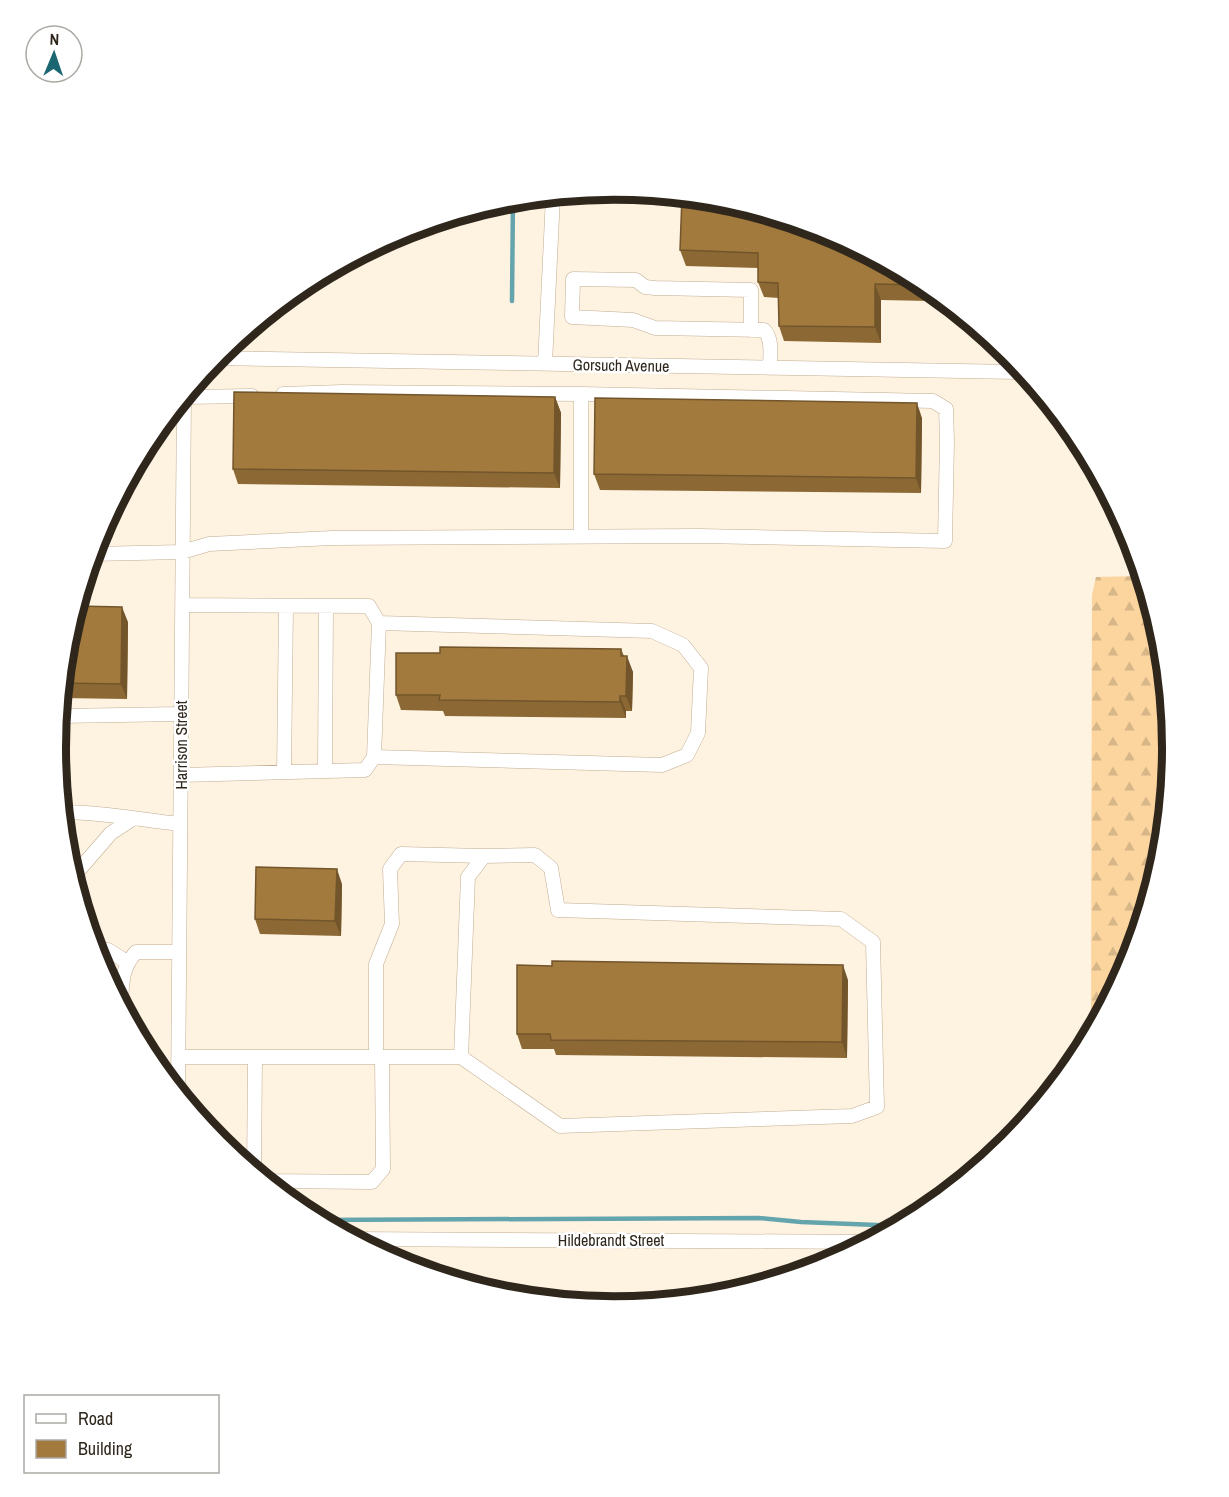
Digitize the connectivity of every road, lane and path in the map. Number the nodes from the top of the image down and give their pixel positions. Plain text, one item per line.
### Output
1 (553, 204) edge
2 (751, 330) junction
3 (231, 357) edge
4 (545, 363) junction
5 (770, 368) junction
6 (1012, 372) edge
7 (581, 394) junction
8 (194, 397) edge
9 (183, 410) edge
10 (581, 537) junction
11 (182, 552) junction
12 (102, 554) edge
13 (182, 605) junction
14 (286, 606) junction
15 (326, 606) junction
16 (379, 623) junction
17 (181, 714) junction
18 (67, 716) edge
19 (374, 757) junction
20 (325, 771) junction
21 (284, 772) junction
22 (181, 775) junction
23 (70, 812) edge
24 (131, 819) junction
25 (180, 824) junction
26 (484, 856) junction
27 (80, 869) edge
28 (105, 950) edge
29 (179, 952) junction
30 (127, 962) junction
31 (122, 988) edge
32 (179, 1057) junction
33 (255, 1057) junction
34 (379, 1057) junction
35 (461, 1057) junction
36 (178, 1081) edge
37 (256, 1163) edge
38 (277, 1181) edge
39 (370, 1239) edge
40 (853, 1242) edge

1 - 4 street
2 - 2 street
2 - 5 street
3 - 4 street, Gorsuch Avenue
4 - 5 street, Gorsuch Avenue
5 - 6 street, Gorsuch Avenue
7 - 8 street
7 - 10 street
7 - 10 street
9 - 11 street, Harrison Street
10 - 11 street
11 - 12 street
11 - 13 street, Harrison Street
13 - 14 street
13 - 17 street, Harrison Street
14 - 15 street
14 - 21 street
15 - 16 street
15 - 20 street
16 - 19 street
16 - 19 street
17 - 18 street
17 - 22 street, Harrison Street
19 - 20 street
20 - 21 street
21 - 22 street
22 - 25 street, Harrison Street
23 - 24 street
24 - 25 street
24 - 27 street
25 - 29 street, Harrison Street
26 - 34 street
26 - 35 street
26 - 35 street
28 - 30 street
29 - 30 street
29 - 32 street, Harrison Street
30 - 31 street
32 - 33 street
32 - 36 street, Harrison Street
33 - 34 street
33 - 37 street
34 - 35 street
34 - 38 street
39 - 40 street, Hildebrandt Street

